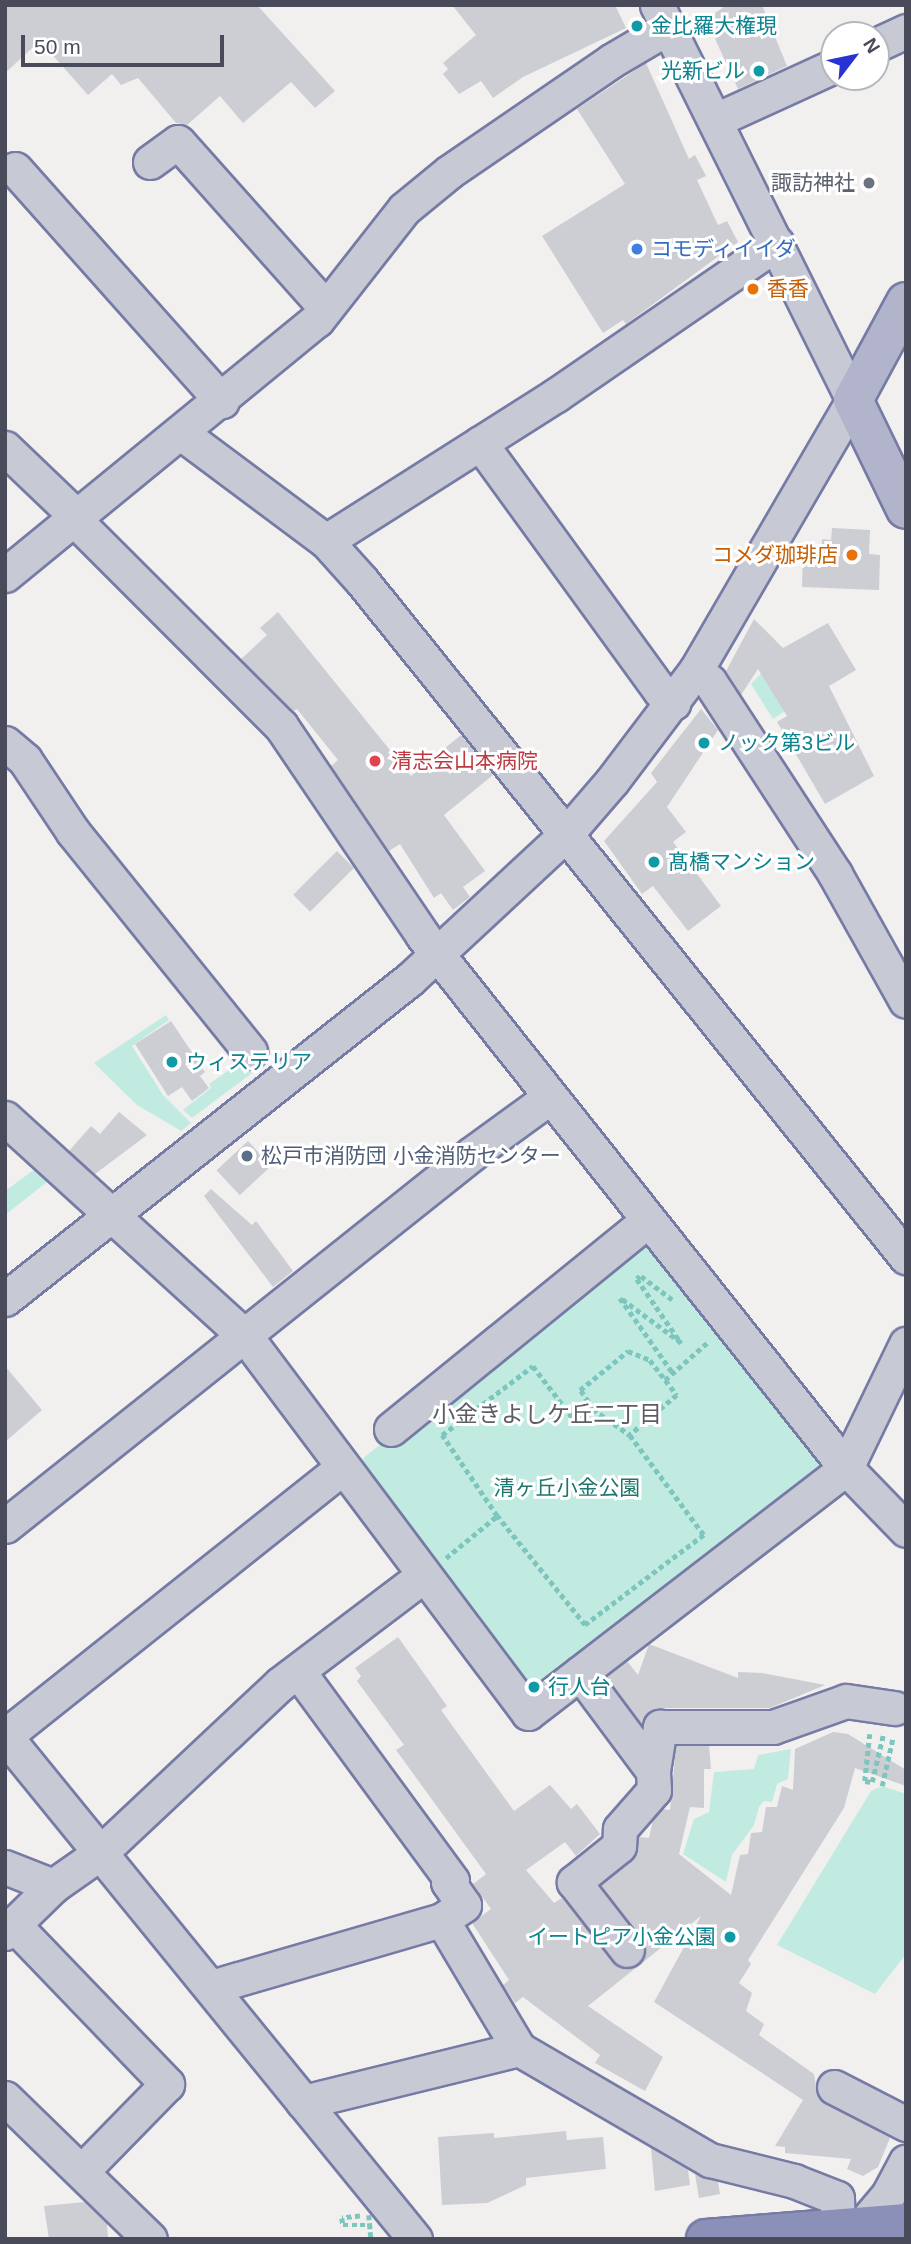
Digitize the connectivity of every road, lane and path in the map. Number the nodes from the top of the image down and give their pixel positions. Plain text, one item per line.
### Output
1 (663, 16) edge
2 (906, 31) edge
3 (890, 38) edge
4 (820, 72) edge
5 (716, 120) junction
6 (150, 162) dead end
7 (15, 169) dead end
8 (777, 243) junction
9 (906, 302) edge
10 (325, 307) junction
11 (853, 400) junction
12 (222, 401) junction
13 (181, 433) junction
14 (480, 443) junction
15 (5, 448) edge
16 (895, 460) edge
17 (906, 509) edge
18 (78, 520) junction
19 (326, 541) junction
20 (5, 575) edge
21 (696, 670) junction
22 (674, 703) junction
23 (5, 743) edge
24 (568, 832) junction
25 (438, 955) junction
26 (906, 1002) edge
27 (250, 1051) dead end
28 (550, 1097) junction
29 (5, 1118) edge
30 (114, 1213) junction
31 (648, 1220) junction
32 (906, 1257) edge
33 (5, 1299) edge
34 (681, 1307) dead end
35 (708, 1330) dead end
36 (246, 1337) junction
37 (906, 1344) edge
38 (673, 1373) junction
39 (665, 1380) junction
40 (593, 1409) junction
41 (391, 1429) dead end
42 (630, 1435) junction
43 (342, 1468) junction
44 (846, 1468) junction
45 (497, 1516) junction
46 (5, 1526) edge
47 (906, 1530) edge
48 (476, 1534) dead end
49 (423, 1576) junction
50 (298, 1671) junction
51 (580, 1673) junction
52 (894, 1714) junction
53 (861, 1729) dead end
54 (5, 1736) edge
55 (653, 1771) junction
56 (882, 1787) dead end
57 (100, 1853) junction
58 (5, 1867) edge
59 (53, 1886) junction
60 (442, 1920) junction
61 (10, 1929) edge
62 (627, 1950) dead end
63 (211, 1987) junction
64 (519, 2049) junction
65 (834, 2087) dead end
66 (5, 2098) edge
67 (303, 2102) junction
68 (906, 2124) edge
69 (41, 2133) junction
70 (5, 2134) edge
71 (906, 2161) edge
72 (82, 2171) junction
73 (369, 2215) dead end
74 (342, 2218) dead end
75 (906, 2223) edge
76 (366, 2225) dead end
77 (850, 2231) edge
78 (150, 2239) edge
79 (371, 2239) edge
80 (415, 2239) edge
81 (706, 2239) edge

1 - 5 street
1 - 10 street
2 - 3 street
4 - 5 street
5 - 8 street
6 - 10 street
7 - 12 street
8 - 11 street
8 - 14 street
9 - 11 main road
10 - 12 street
11 - 16 main road
11 - 21 street
12 - 13 street
13 - 18 street
13 - 19 street
14 - 19 street
14 - 22 street
15 - 18 street
16 - 17 main road
18 - 20 street
18 - 25 street
19 - 24 street
21 - 22 street
21 - 26 street
22 - 24 street
23 - 27 street
24 - 25 street
24 - 32 street
25 - 28 street
25 - 30 street
28 - 31 street
28 - 36 street
29 - 30 street
30 - 33 street
30 - 36 street
31 - 41 street
31 - 44 street
34 - 38 path
35 - 38 path
36 - 43 street
36 - 46 street
37 - 44 street
38 - 39 path
39 - 40 path
39 - 42 path
40 - 42 path
40 - 45 path
42 - 45 path
43 - 49 street
43 - 54 street
44 - 47 street
44 - 51 street
45 - 48 path
49 - 50 street
49 - 51 street
50 - 57 street
50 - 60 street
51 - 55 street
52 - 53 path
52 - 55 street
52 - 56 path
54 - 57 street
55 - 62 street
57 - 59 street
57 - 63 street
58 - 59 street
59 - 61 street
60 - 63 street
60 - 64 street
61 - 72 street
63 - 67 street
64 - 67 street
64 - 77 street
65 - 68 street
66 - 69 street
67 - 80 street
69 - 70 street
69 - 72 street
71 - 77 street
72 - 78 street
73 - 79 path, bridge
74 - 76 path
75 - 77 highway
77 - 81 highway

